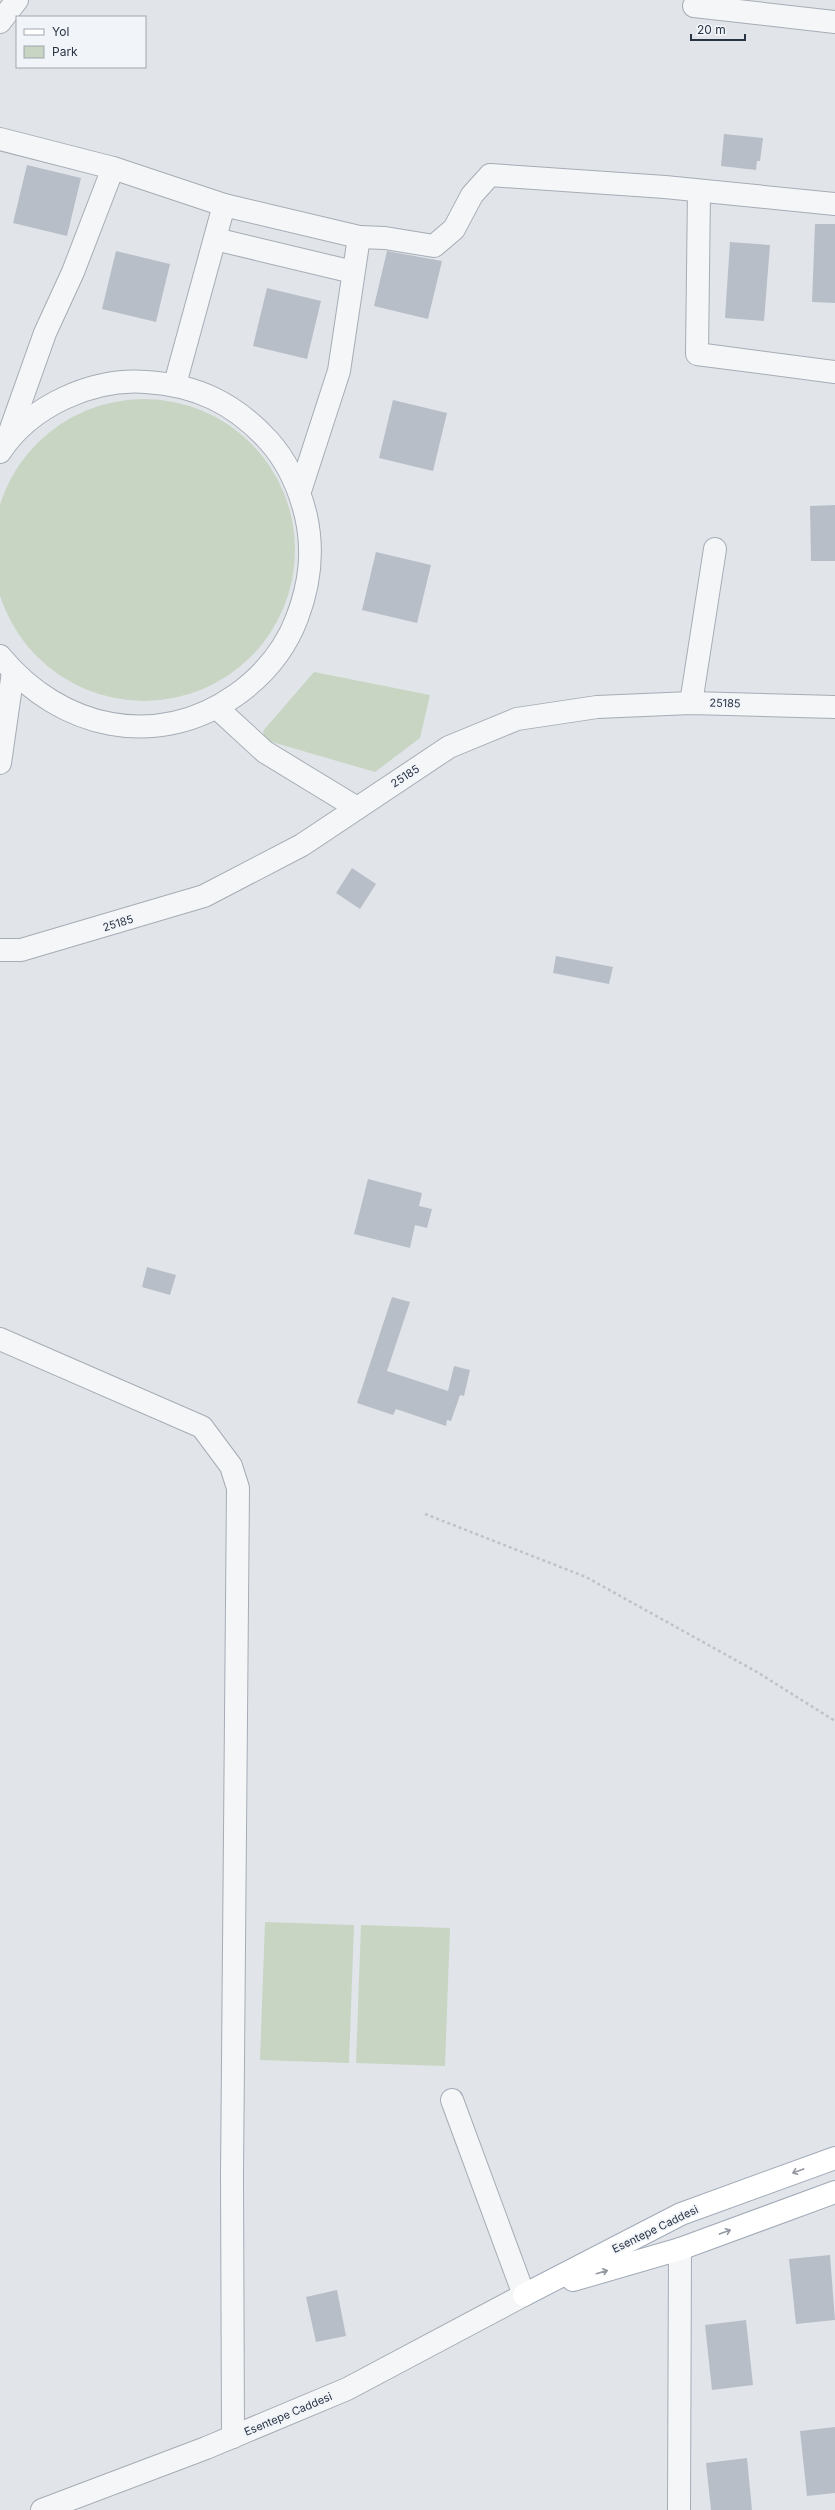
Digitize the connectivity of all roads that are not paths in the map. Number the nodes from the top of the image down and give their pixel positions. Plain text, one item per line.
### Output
1 (17, 0) edge
2 (694, 6) dead end
3 (0, 22) edge
4 (835, 22) edge
5 (0, 139) edge
6 (113, 168) junction
7 (699, 191) junction
8 (835, 204) edge
9 (224, 205) junction
10 (359, 236) junction
11 (215, 239) junction
12 (353, 272) junction
13 (835, 372) edge
14 (175, 384) junction
15 (2, 448) edge
16 (300, 491) junction
17 (715, 549) dead end
18 (6, 664) edge
19 (691, 703) junction
20 (835, 707) edge
21 (216, 708) junction
22 (0, 763) edge
23 (357, 808) junction
24 (0, 950) edge
25 (0, 1339) edge
26 (452, 2100) dead end
27 (835, 2158) edge
28 (835, 2192) edge
29 (680, 2249) junction
30 (524, 2295) junction
31 (232, 2437) junction
32 (42, 2510) edge
33 (678, 2510) edge

1 - 3 street
2 - 4 street
5 - 6 street
6 - 9 street
6 - 15 street
7 - 8 street
7 - 10 street
7 - 13 street
9 - 10 street
9 - 11 street
10 - 12 street
11 - 12 street
11 - 14 street
12 - 16 street
14 - 15 street
14 - 16 street
16 - 21 street
17 - 19 street
18 - 21 street
18 - 22 street
19 - 20 street, 25185
19 - 23 street, 25185
21 - 23 street
23 - 24 street, 25185
25 - 31 street
26 - 30 street
27 -> 30 main road, Esentepe Caddesi
29 -> 28 main road, Esentepe Caddesi
30 -> 29 main road, Esentepe Caddesi
29 - 33 street
30 - 31 street, Esentepe Caddesi
31 - 32 street, Esentepe Caddesi

